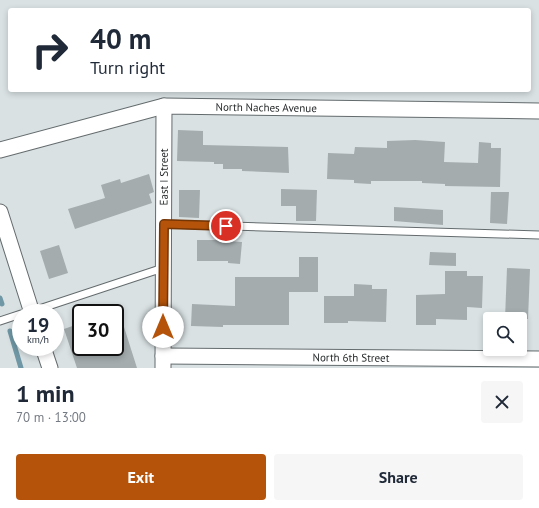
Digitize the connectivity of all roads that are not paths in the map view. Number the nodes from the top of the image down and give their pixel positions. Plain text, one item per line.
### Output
1 (164, 106) junction
2 (539, 111) edge
3 (0, 150) edge
4 (0, 212) edge
5 (164, 224) junction
6 (539, 235) edge
7 (163, 268) junction
8 (25, 304) edge
9 (54, 304) edge
10 (12, 317) edge
11 (0, 321) edge
12 (46, 356) edge
13 (539, 359) edge
14 (163, 362) edge
15 (50, 368) edge

1 - 2 street, North Naches Avenue
1 - 3 street, North Naches Avenue
1 - 5 street, East I Street
4 - 8 street
5 - 6 lane
5 - 7 street, East I Street
7 - 9 lane
7 - 14 street, East I Street
10 - 11 lane
12 - 15 street
13 - 14 street, North 6th Street

